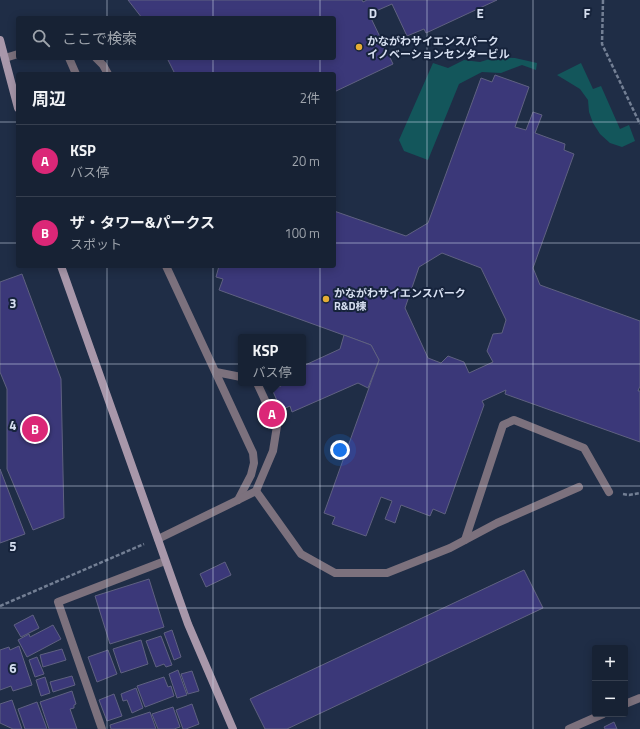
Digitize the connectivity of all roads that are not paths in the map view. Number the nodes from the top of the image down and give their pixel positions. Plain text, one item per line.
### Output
1 (0, 40) edge
2 (16, 55) edge
3 (5, 58) junction
4 (70, 60) edge
5 (98, 60) edge
6 (75, 72) edge
7 (107, 72) edge
8 (16, 100) edge
9 (62, 268) edge
10 (167, 268) edge
11 (216, 372) junction
12 (238, 376) edge
13 (258, 386) edge
14 (579, 487) dead end
15 (256, 491) junction
16 (609, 492) dead end
17 (238, 500) junction
18 (158, 539) junction
19 (465, 540) junction
20 (165, 561) junction
21 (640, 698) edge
22 (628, 703) edge
23 (596, 717) edge
24 (102, 729) edge
25 (233, 729) edge
26 (569, 729) edge

1 - 3 street
2 - 3 lane
3 - 8 street
4 - 6 lane
5 - 7 lane
9 - 18 street
10 - 11 lane
11 - 12 lane
11 - 17 lane
13 - 15 lane
14 - 19 lane
15 - 17 lane
15 - 19 lane
16 - 19 lane
17 - 18 lane
18 - 20 street
20 - 24 lane
20 - 25 street
21 - 22 lane
23 - 26 lane

